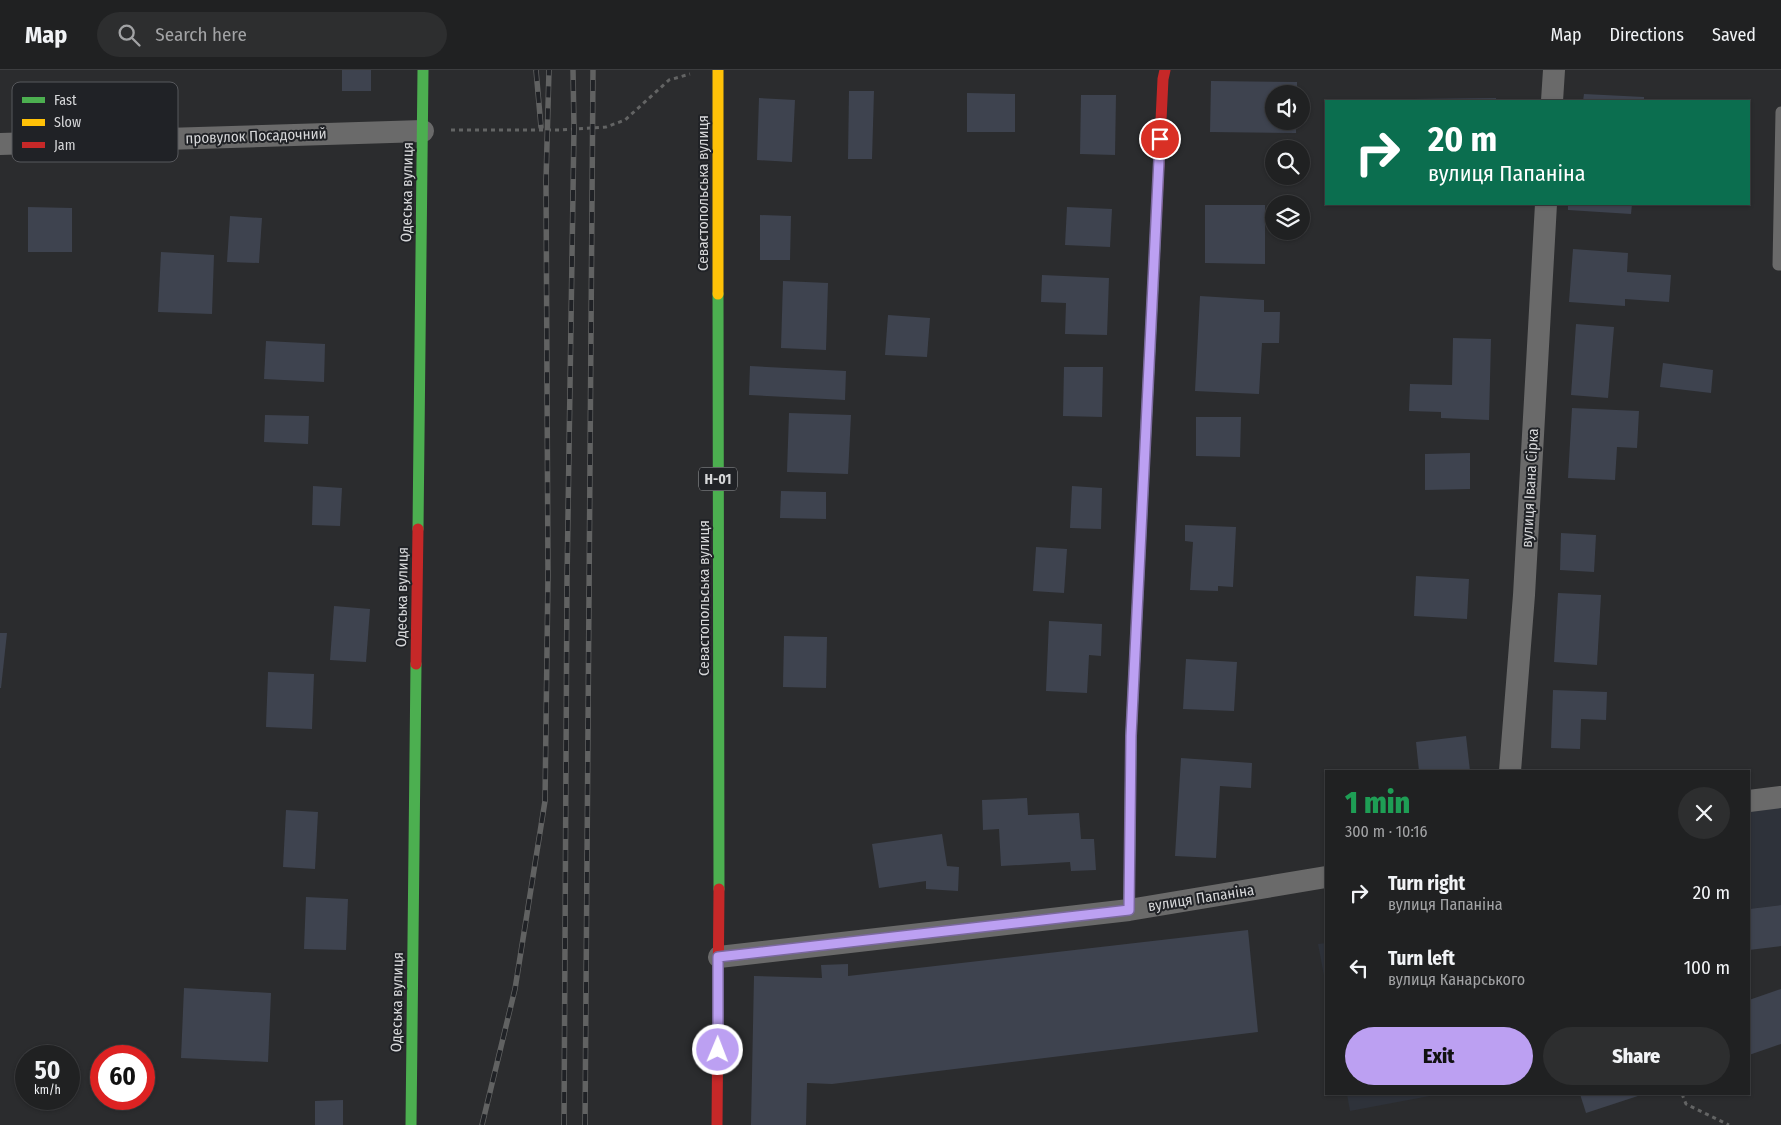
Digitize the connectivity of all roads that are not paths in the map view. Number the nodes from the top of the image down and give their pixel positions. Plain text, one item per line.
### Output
1 (422, 70) edge
2 (718, 70) edge
3 (1165, 70) edge
4 (1554, 70) edge
5 (1552, 100) edge
6 (1781, 112) edge
7 (423, 131) junction
8 (178, 139) edge
9 (1546, 205) edge
10 (1781, 265) edge
11 (1510, 770) edge
12 (1781, 797) edge
13 (1750, 801) edge
14 (1325, 877) edge
15 (1129, 910) junction
16 (718, 957) junction
17 (411, 1125) edge
18 (717, 1125) edge

1 - 7 street, Одеська вулиця
2 - 16 street, Севастопольська вулиця / Н-01
3 - 15 street
4 - 5 street
6 - 10 lane
7 - 8 street, провулок Посадочний
7 - 17 street, Одеська вулиця
9 - 11 street, вулиця Івана Сірка
12 - 13 street
14 - 15 street, вулиця Папаніна
15 - 16 street, вулиця Папаніна
16 - 18 street, Севастопольська вулиця / Н-01

